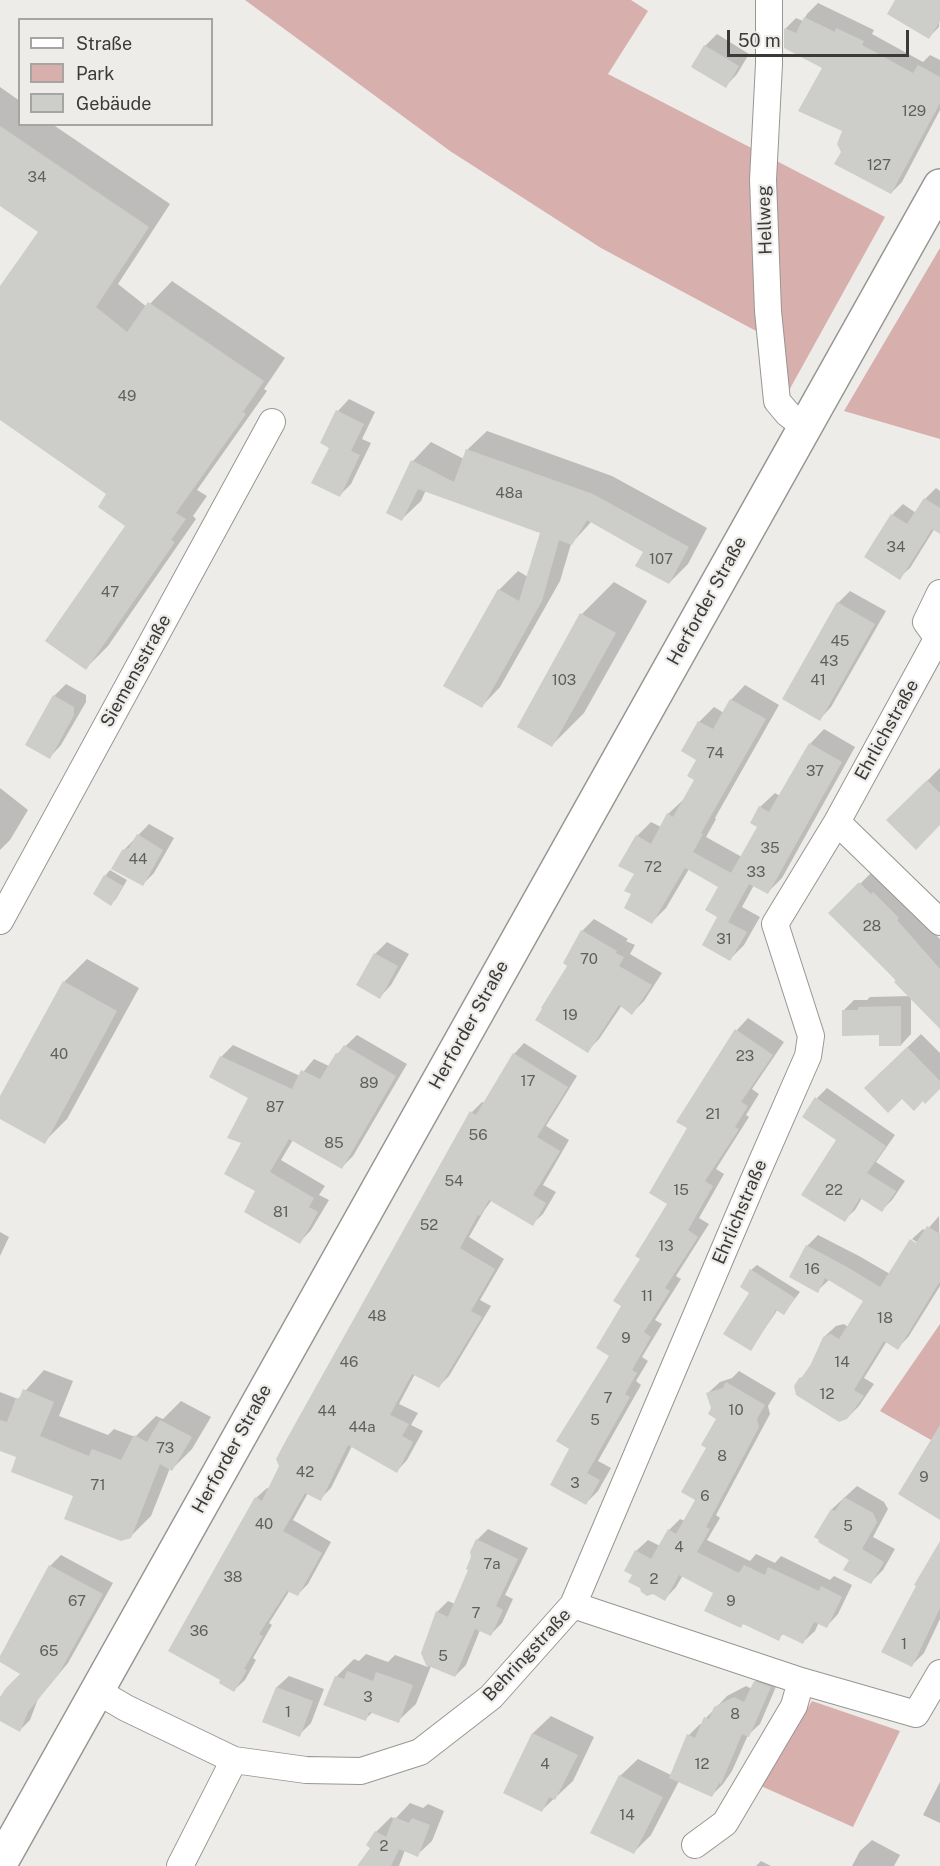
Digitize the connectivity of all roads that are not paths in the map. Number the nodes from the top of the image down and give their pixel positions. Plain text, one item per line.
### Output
1 (769, 0) edge
2 (940, 186) edge
3 (272, 422) dead end
4 (805, 427) junction
5 (940, 593) edge
6 (939, 640) edge
7 (837, 822) junction
8 (0, 921) edge
9 (940, 922) edge
10 (573, 1605) junction
11 (940, 1673) edge
12 (801, 1681) junction
13 (97, 1690) junction
14 (234, 1760) junction
15 (695, 1845) dead end
16 (0, 1864) edge
17 (180, 1866) edge

1 - 4 street, Hellweg
2 - 4 main road, Herforder Straße
3 - 8 street, Siemensstraße
4 - 13 main road, Herforder Straße
5 - 6 street
6 - 7 street, Ehrlichstraße
7 - 9 street
7 - 10 street, Ehrlichstraße
10 - 12 street, Behringstraße
10 - 14 street, Behringstraße
11 - 12 street, Behringstraße
12 - 15 street
13 - 14 street, Behringstraße
13 - 16 main road, Herforder Straße
14 - 17 street

